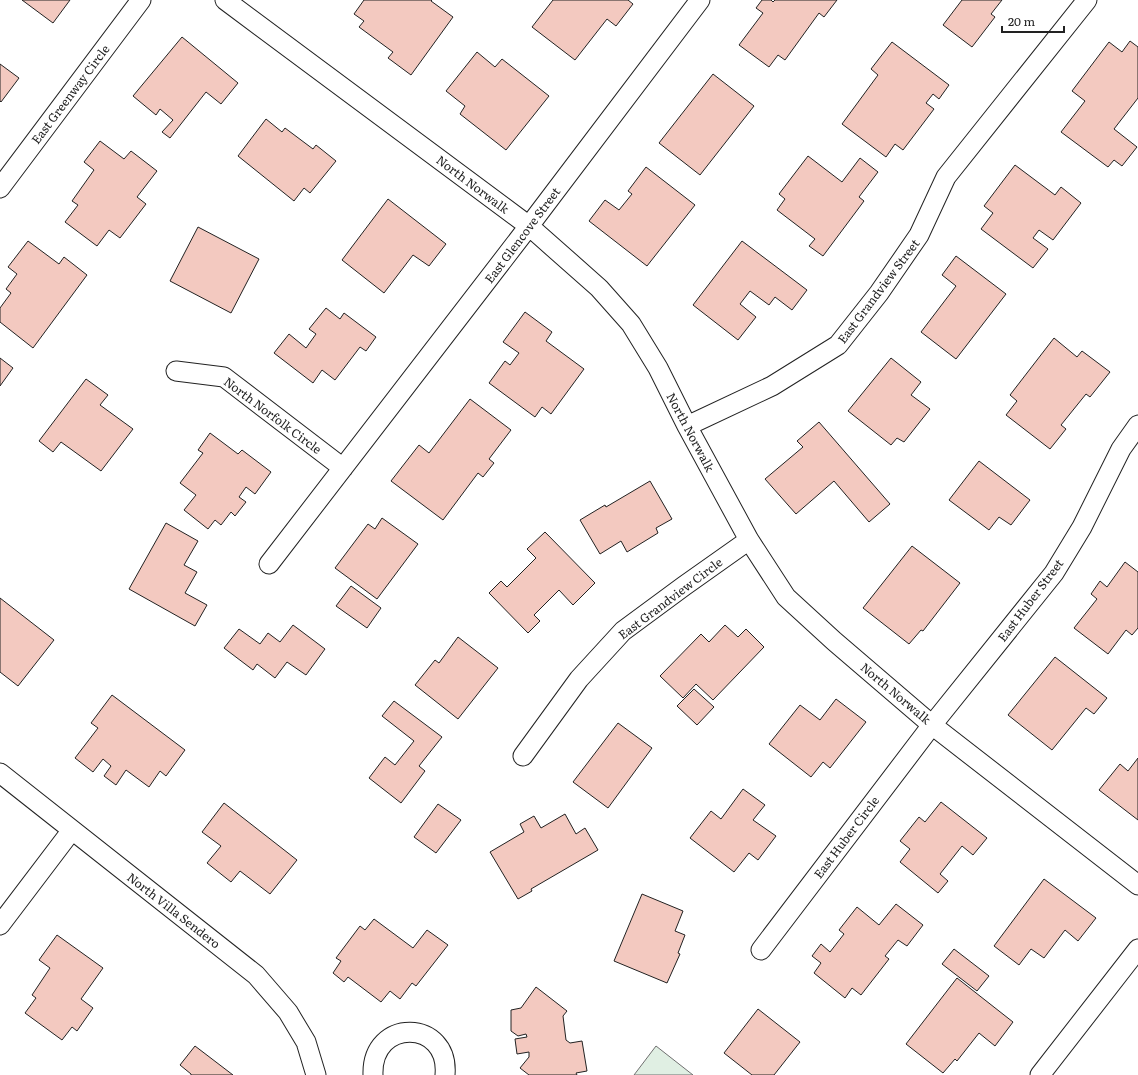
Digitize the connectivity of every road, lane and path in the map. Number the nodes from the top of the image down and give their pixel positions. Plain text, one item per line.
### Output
1 (141, 0) edge
2 (225, 0) edge
3 (700, 0) edge
4 (1087, 0) edge
5 (0, 188) edge
6 (529, 226) junction
7 (176, 371) dead end
8 (1138, 425) edge
9 (687, 426) junction
10 (342, 468) junction
11 (749, 540) junction
12 (269, 564) dead end
13 (932, 725) junction
14 (523, 756) dead end
15 (0, 773) edge
16 (72, 830) junction
17 (1138, 885) edge
18 (0, 925) edge
19 (1138, 949) edge
20 (761, 950) dead end
21 (316, 1075) edge
22 (373, 1075) edge
23 (445, 1075) edge
24 (1040, 1075) edge

1 - 5 street, East Greenway Circle
2 - 6 street, North Norwalk
3 - 6 street, East Glencove Street
4 - 9 street, East Grandview Street
6 - 9 street, North Norwalk
6 - 10 street, East Glencove Street
7 - 10 street, North Norfolk Circle
8 - 13 street, East Huber Street
9 - 11 street, North Norwalk
10 - 12 street, East Glencove Street
11 - 13 street, North Norwalk
11 - 14 street, East Grandview Circle
13 - 17 street, North Norwalk
13 - 20 street, East Huber Circle
15 - 16 street, North Villa Sendero
16 - 18 street
16 - 21 street, North Villa Sendero
19 - 24 street
22 - 23 street

